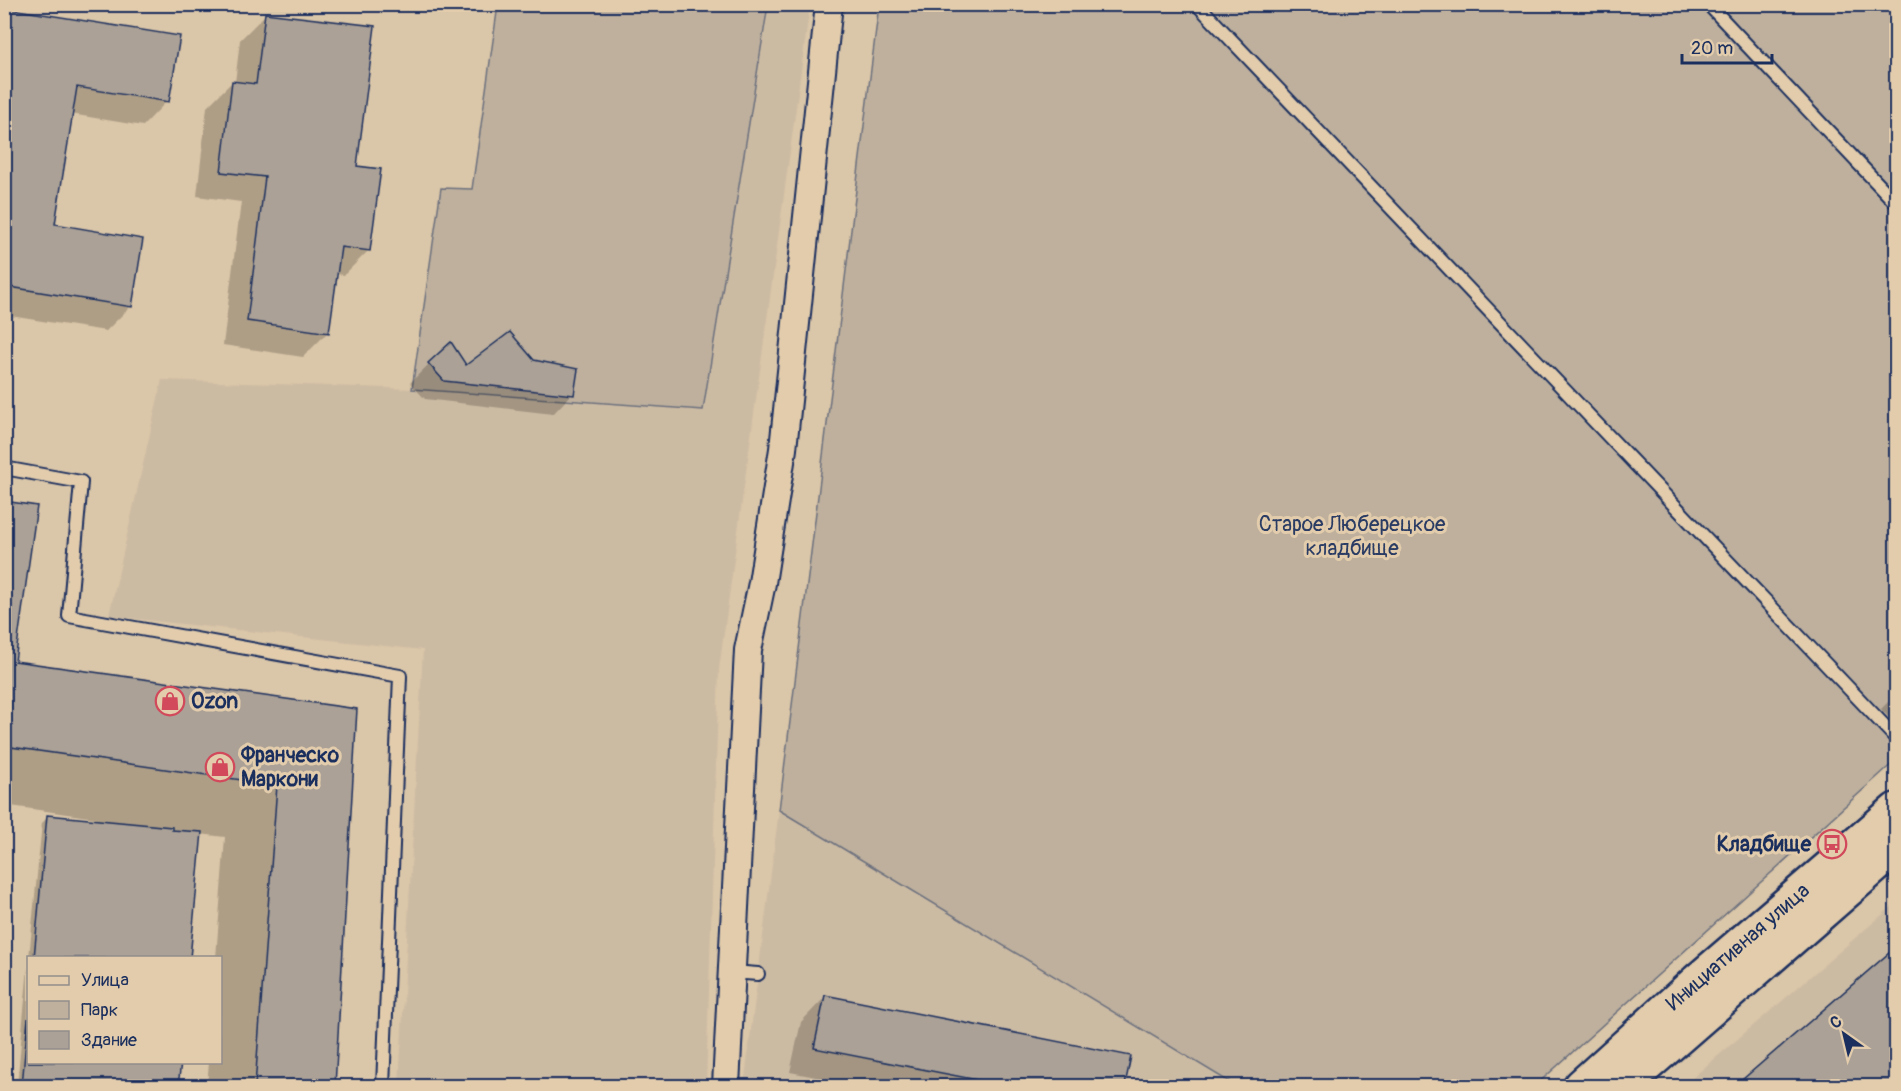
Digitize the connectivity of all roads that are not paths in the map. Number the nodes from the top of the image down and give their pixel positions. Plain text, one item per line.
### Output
1 (829, 4) edge
2 (1197, 4) edge
3 (1708, 4) edge
4 (1896, 203) edge
5 (4, 468) edge
6 (1896, 738) edge
7 (1896, 810) edge
8 (1896, 848) edge
9 (732, 972) junction
10 (758, 974) dead end
11 (383, 1086) edge
12 (726, 1086) edge
13 (1581, 1086) edge
14 (1623, 1086) edge

1 - 9 street
2 - 6 lane
3 - 4 lane
5 - 11 lane
7 - 13 main road, Инициативная улица
8 - 14 main road, Инициативная улица
9 - 10 lane
9 - 12 street

